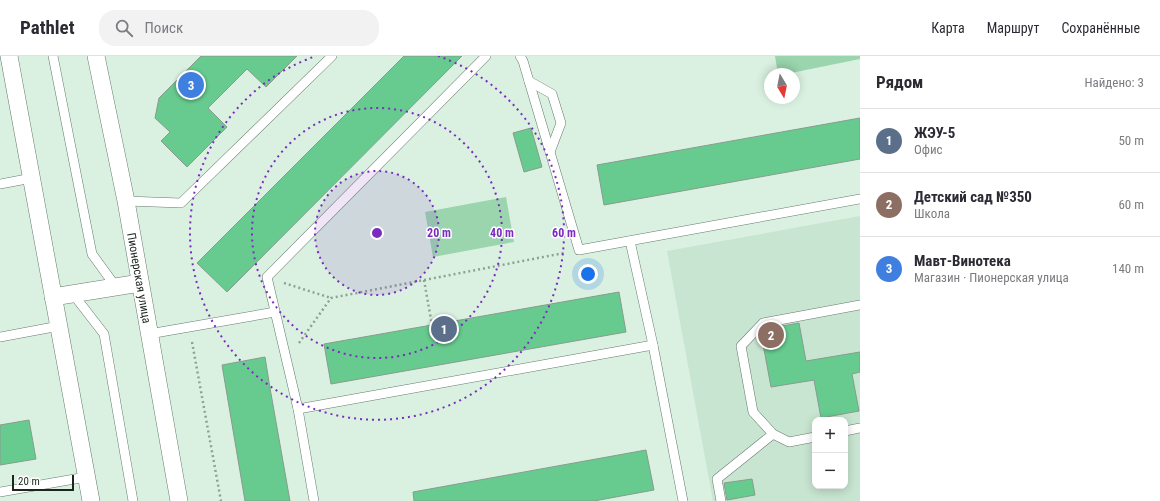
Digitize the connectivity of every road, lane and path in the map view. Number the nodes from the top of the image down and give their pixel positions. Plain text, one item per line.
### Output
1 (9, 56) edge
2 (53, 56) edge
3 (96, 56) edge
4 (332, 56) edge
5 (486, 56) edge
6 (520, 56) edge
7 (529, 81) junction
8 (550, 152) junction
9 (32, 178) junction
10 (0, 184) edge
11 (860, 199) edge
12 (126, 201) junction
13 (630, 241) junction
14 (579, 250) junction
15 (267, 277) junction
16 (424, 280) junction
17 (140, 283) junction
18 (116, 287) junction
19 (73, 294) junction
20 (54, 297) junction
21 (331, 298) junction
22 (860, 305) edge
23 (275, 312) junction
24 (432, 325) dead end
25 (59, 326) junction
26 (189, 328) junction
27 (149, 334) junction
28 (0, 337) edge
29 (653, 345) junction
30 (286, 360) junction
31 (298, 409) junction
32 (860, 428) edge
33 (848, 430) edge
34 (773, 434) junction
35 (812, 438) edge
36 (86, 477) junction
37 (0, 492) edge
38 (91, 501) edge
39 (133, 501) edge
40 (179, 501) edge
41 (221, 501) edge
42 (314, 501) edge
43 (683, 501) edge
44 (721, 501) edge

1 - 9 street
2 - 18 lane
3 - 12 street, Пионерская улица
4 - 12 lane
5 - 15 lane
6 - 7 lane
7 - 8 lane
7 - 8 lane
8 - 14 lane
9 - 10 lane
9 - 20 street
11 - 13 lane
12 - 17 street, Пионерская улица
13 - 14 lane
13 - 29 lane
14 - 16 path
15 - 21 path
15 - 23 lane
16 - 21 path
16 - 24 path
17 - 18 street
17 - 27 street, Пионерская улица
18 - 19 street
19 - 20 street
19 - 39 lane
20 - 25 street
21 - 30 path
22 - 34 lane
23 - 26 lane
23 - 30 lane
25 - 28 lane
25 - 36 street
26 - 27 lane
26 - 41 path
27 - 40 street, Пионерская улица
29 - 31 lane
29 - 43 lane
30 - 31 lane
31 - 42 lane
32 - 33 lane
34 - 35 lane
34 - 44 lane
36 - 37 lane
36 - 38 street

